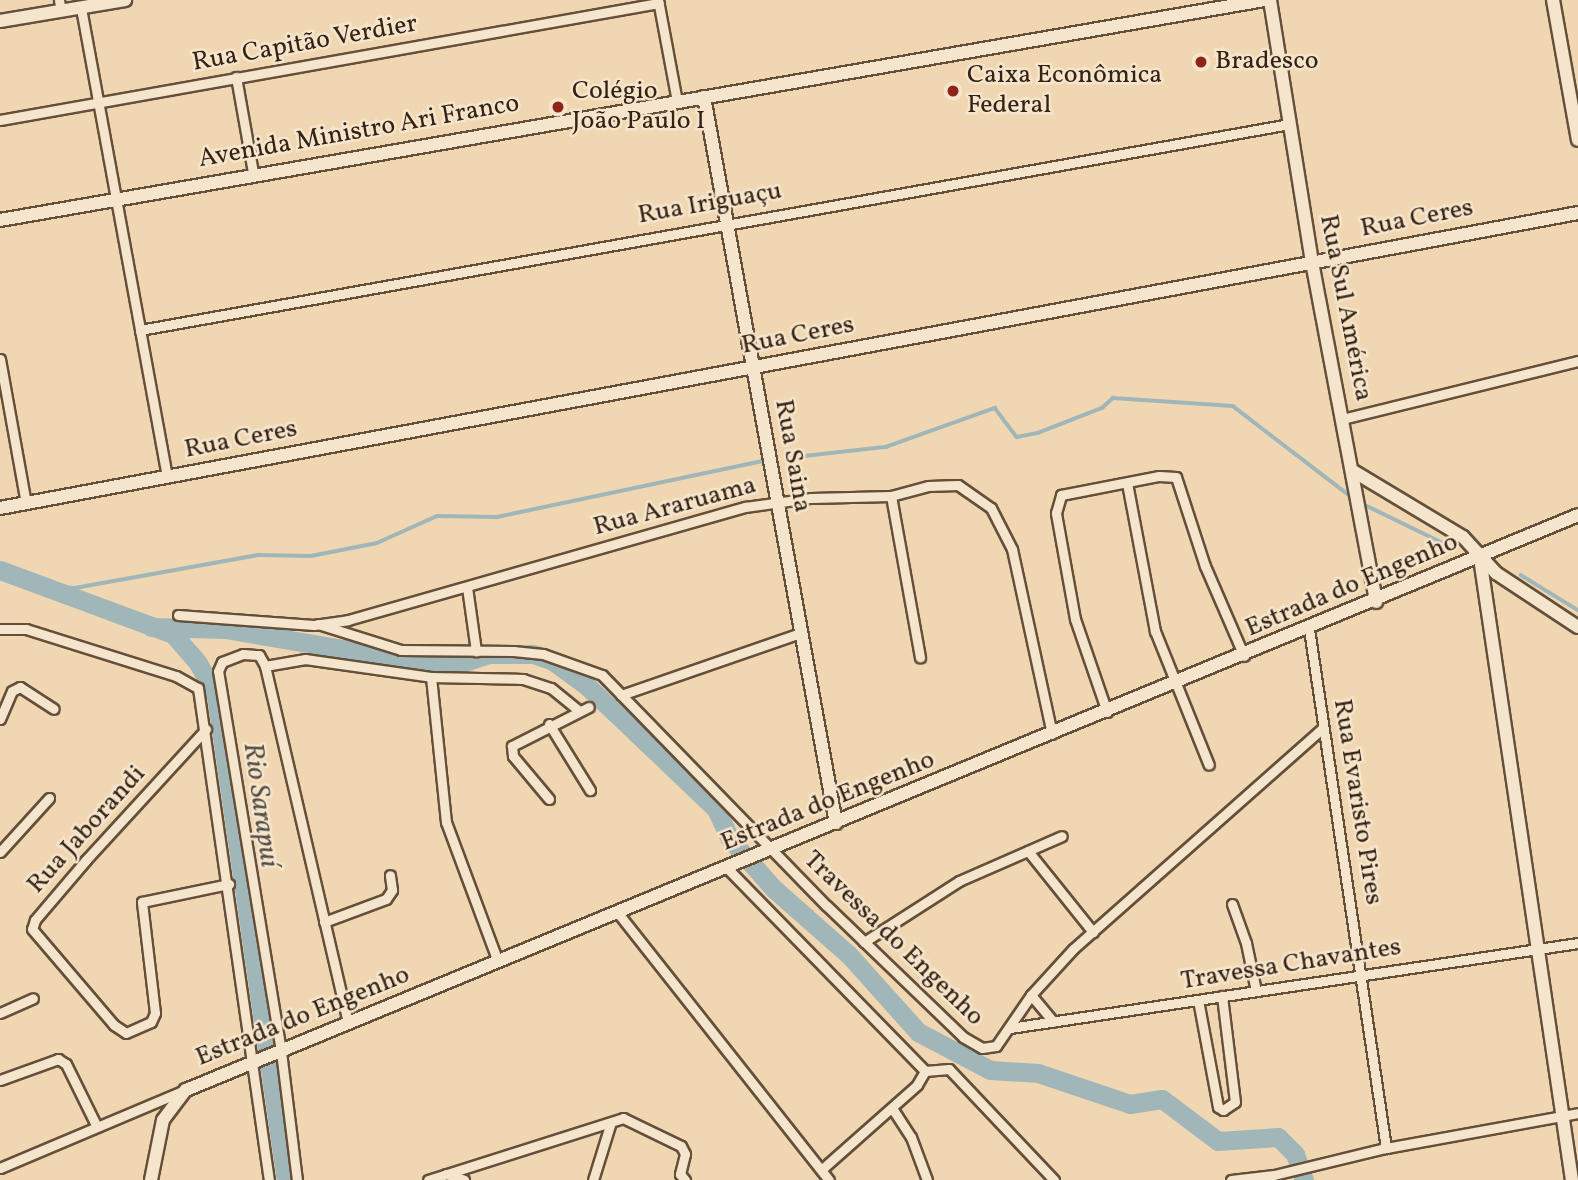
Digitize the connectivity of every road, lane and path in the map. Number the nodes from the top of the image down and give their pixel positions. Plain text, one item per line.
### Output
1 (125, 0) edge
2 (1268, 0) edge
3 (1553, 0) edge
4 (659, 2) edge
5 (60, 6) edge
6 (81, 8) junction
7 (0, 21) edge
8 (236, 77) junction
9 (704, 97) junction
10 (99, 102) junction
11 (677, 102) junction
12 (0, 120) edge
13 (1289, 124) junction
14 (1578, 140) edge
15 (253, 172) junction
16 (116, 199) junction
17 (1578, 212) edge
18 (0, 220) edge
19 (727, 222) junction
20 (1312, 262) junction
21 (140, 330) junction
22 (0, 359) edge
23 (1578, 361) edge
24 (753, 367) junction
25 (1342, 419) junction
26 (1353, 471) junction
27 (167, 477) junction
28 (1127, 483) junction
29 (891, 496) junction
30 (777, 502) junction
31 (26, 504) junction
32 (0, 508) edge
33 (1578, 515) edge
34 (1480, 558) junction
35 (467, 587) junction
36 (1376, 602) junction
37 (177, 615) dead end
38 (318, 624) junction
39 (1578, 627) edge
40 (0, 629) edge
41 (1309, 629) junction
42 (800, 633) junction
43 (476, 652) junction
44 (1244, 656) junction
45 (920, 657) dead end
46 (265, 666) junction
47 (431, 677) junction
48 (1176, 684) junction
49 (621, 695) junction
50 (54, 709) dead end
51 (1107, 712) junction
52 (0, 719) edge
53 (549, 724) junction
54 (1323, 728) junction
55 (206, 729) junction
56 (1052, 734) junction
57 (1209, 765) dead end
58 (590, 790) dead end
59 (49, 798) dead end
60 (549, 799) dead end
61 (836, 823) junction
62 (1062, 836) dead end
63 (772, 849) junction
64 (1028, 851) junction
65 (0, 852) edge
66 (731, 866) junction
67 (390, 875) dead end
68 (229, 884) junction
69 (1232, 904) dead end
70 (618, 913) junction
71 (324, 922) junction
72 (1093, 932) junction
73 (864, 942) junction
74 (1578, 943) edge
75 (1536, 949) junction
76 (498, 962) junction
77 (1363, 975) junction
78 (1256, 991) junction
79 (1031, 995) junction
80 (1222, 996) junction
81 (33, 998) dead end
82 (1198, 1000) junction
83 (0, 1013) edge
84 (1054, 1022) junction
85 (348, 1024) junction
86 (1010, 1028) junction
87 (278, 1052) junction
88 (256, 1061) junction
89 (925, 1071) junction
90 (0, 1080) edge
91 (186, 1090) junction
92 (892, 1108) junction
93 (1578, 1113) edge
94 (1563, 1116) junction
95 (610, 1125) junction
96 (97, 1127) junction
97 (1386, 1148) junction
98 (0, 1168) edge
99 (821, 1170) junction
100 (446, 1174) junction
101 (681, 1178) edge
102 (1248, 1179) edge
103 (151, 1180) edge
104 (269, 1180) edge
105 (297, 1180) edge
106 (428, 1180) edge
107 (464, 1180) edge
108 (593, 1180) edge
109 (829, 1180) edge
110 (927, 1180) edge
111 (1054, 1180) edge
112 (1231, 1180) edge
113 (1572, 1180) edge

1 - 6 street
2 - 9 street, Avenida Ministro Ari Franco
2 - 13 street, Rua Sul América
3 - 14 street
4 - 8 street, Rua Capitão Verdier
4 - 11 street
5 - 6 street
5 - 7 street
6 - 10 street
8 - 10 street, Rua Capitão Verdier
8 - 15 street
9 - 11 street, Avenida Ministro Ari Franco
9 - 19 street, Rua Saina
10 - 12 street, Rua Capitão Verdier
10 - 16 street
11 - 15 street, Avenida Ministro Ari Franco
13 - 19 street, Rua Iriguaçu
13 - 20 street, Rua Sul América
15 - 16 street, Avenida Ministro Ari Franco
16 - 18 street, Avenida Ministro Ari Franco
16 - 21 street
17 - 20 street, Rua Ceres
19 - 21 street, Rua Iriguaçu
19 - 24 street, Rua Saina
20 - 24 street, Rua Ceres
20 - 25 street, Rua Sul América
21 - 27 street
22 - 31 street
23 - 25 street
24 - 27 street, Rua Ceres
24 - 30 street, Rua Saina
25 - 26 street, Rua Sul América
26 - 34 street
26 - 36 street, Rua Sul América
27 - 31 street, Rua Ceres
28 - 44 street
28 - 48 street
28 - 51 street
29 - 30 street, Rua Araruama
29 - 45 street
29 - 56 street, Rua Araruama
30 - 35 street, Rua Araruama
30 - 42 street, Rua Saina
31 - 32 street, Rua Ceres
33 - 34 street, Estrada do Engenho
34 - 36 street, Estrada do Engenho
34 - 39 street
34 - 75 street
35 - 38 street, Rua Araruama
35 - 43 street
36 - 41 street, Estrada do Engenho
37 - 38 street, Rua Araruama
38 - 43 street, Travessa do Engenho
40 - 55 street
41 - 44 street, Estrada do Engenho
41 - 54 street, Rua Evaristo Pires
42 - 49 street
42 - 61 street, Rua Saina
43 - 49 street, Travessa do Engenho
44 - 48 street, Estrada do Engenho
46 - 47 street
46 - 71 street
46 - 87 street
47 - 53 street
47 - 76 street
48 - 51 street, Estrada do Engenho
48 - 57 street
49 - 63 street, Travessa do Engenho
50 - 52 street
51 - 56 street, Estrada do Engenho
53 - 58 street
53 - 60 street
54 - 72 street
54 - 77 street, Rua Evaristo Pires
55 - 68 street
55 - 68 street, Rua Jaborandi
56 - 61 street, Estrada do Engenho
59 - 65 street
61 - 63 street, Estrada do Engenho
62 - 64 street
63 - 66 street, Estrada do Engenho
63 - 73 street, Travessa do Engenho
64 - 72 street
64 - 73 street
66 - 70 street, Estrada do Engenho
66 - 89 street
67 - 71 street
68 - 88 street
69 - 78 street
70 - 76 street, Estrada do Engenho
70 - 99 street
71 - 85 street
72 - 79 street
73 - 86 street, Travessa do Engenho
74 - 75 street, Travessa Chavantes
75 - 77 street, Travessa Chavantes
75 - 94 street
76 - 85 street, Estrada do Engenho
77 - 78 street, Travessa Chavantes
77 - 97 street, Rua Evaristo Pires
78 - 80 street, Travessa Chavantes
79 - 84 street
79 - 86 street
80 - 82 street, Travessa Chavantes
80 - 82 street
81 - 83 street
82 - 84 street, Travessa Chavantes
84 - 86 street, Travessa Chavantes
85 - 87 street, Estrada do Engenho
87 - 88 street, Estrada do Engenho
87 - 105 street
88 - 91 street, Estrada do Engenho
88 - 104 street
89 - 92 street
89 - 111 street
90 - 96 street
91 - 96 street
91 - 103 street, Estrada do Engenho
92 - 99 street
92 - 110 street
93 - 94 street
94 - 97 street
94 - 113 street
95 - 100 street
95 - 101 street
95 - 108 street
96 - 98 street
97 - 102 street
99 - 109 street
100 - 106 street
100 - 107 street
102 - 112 street

